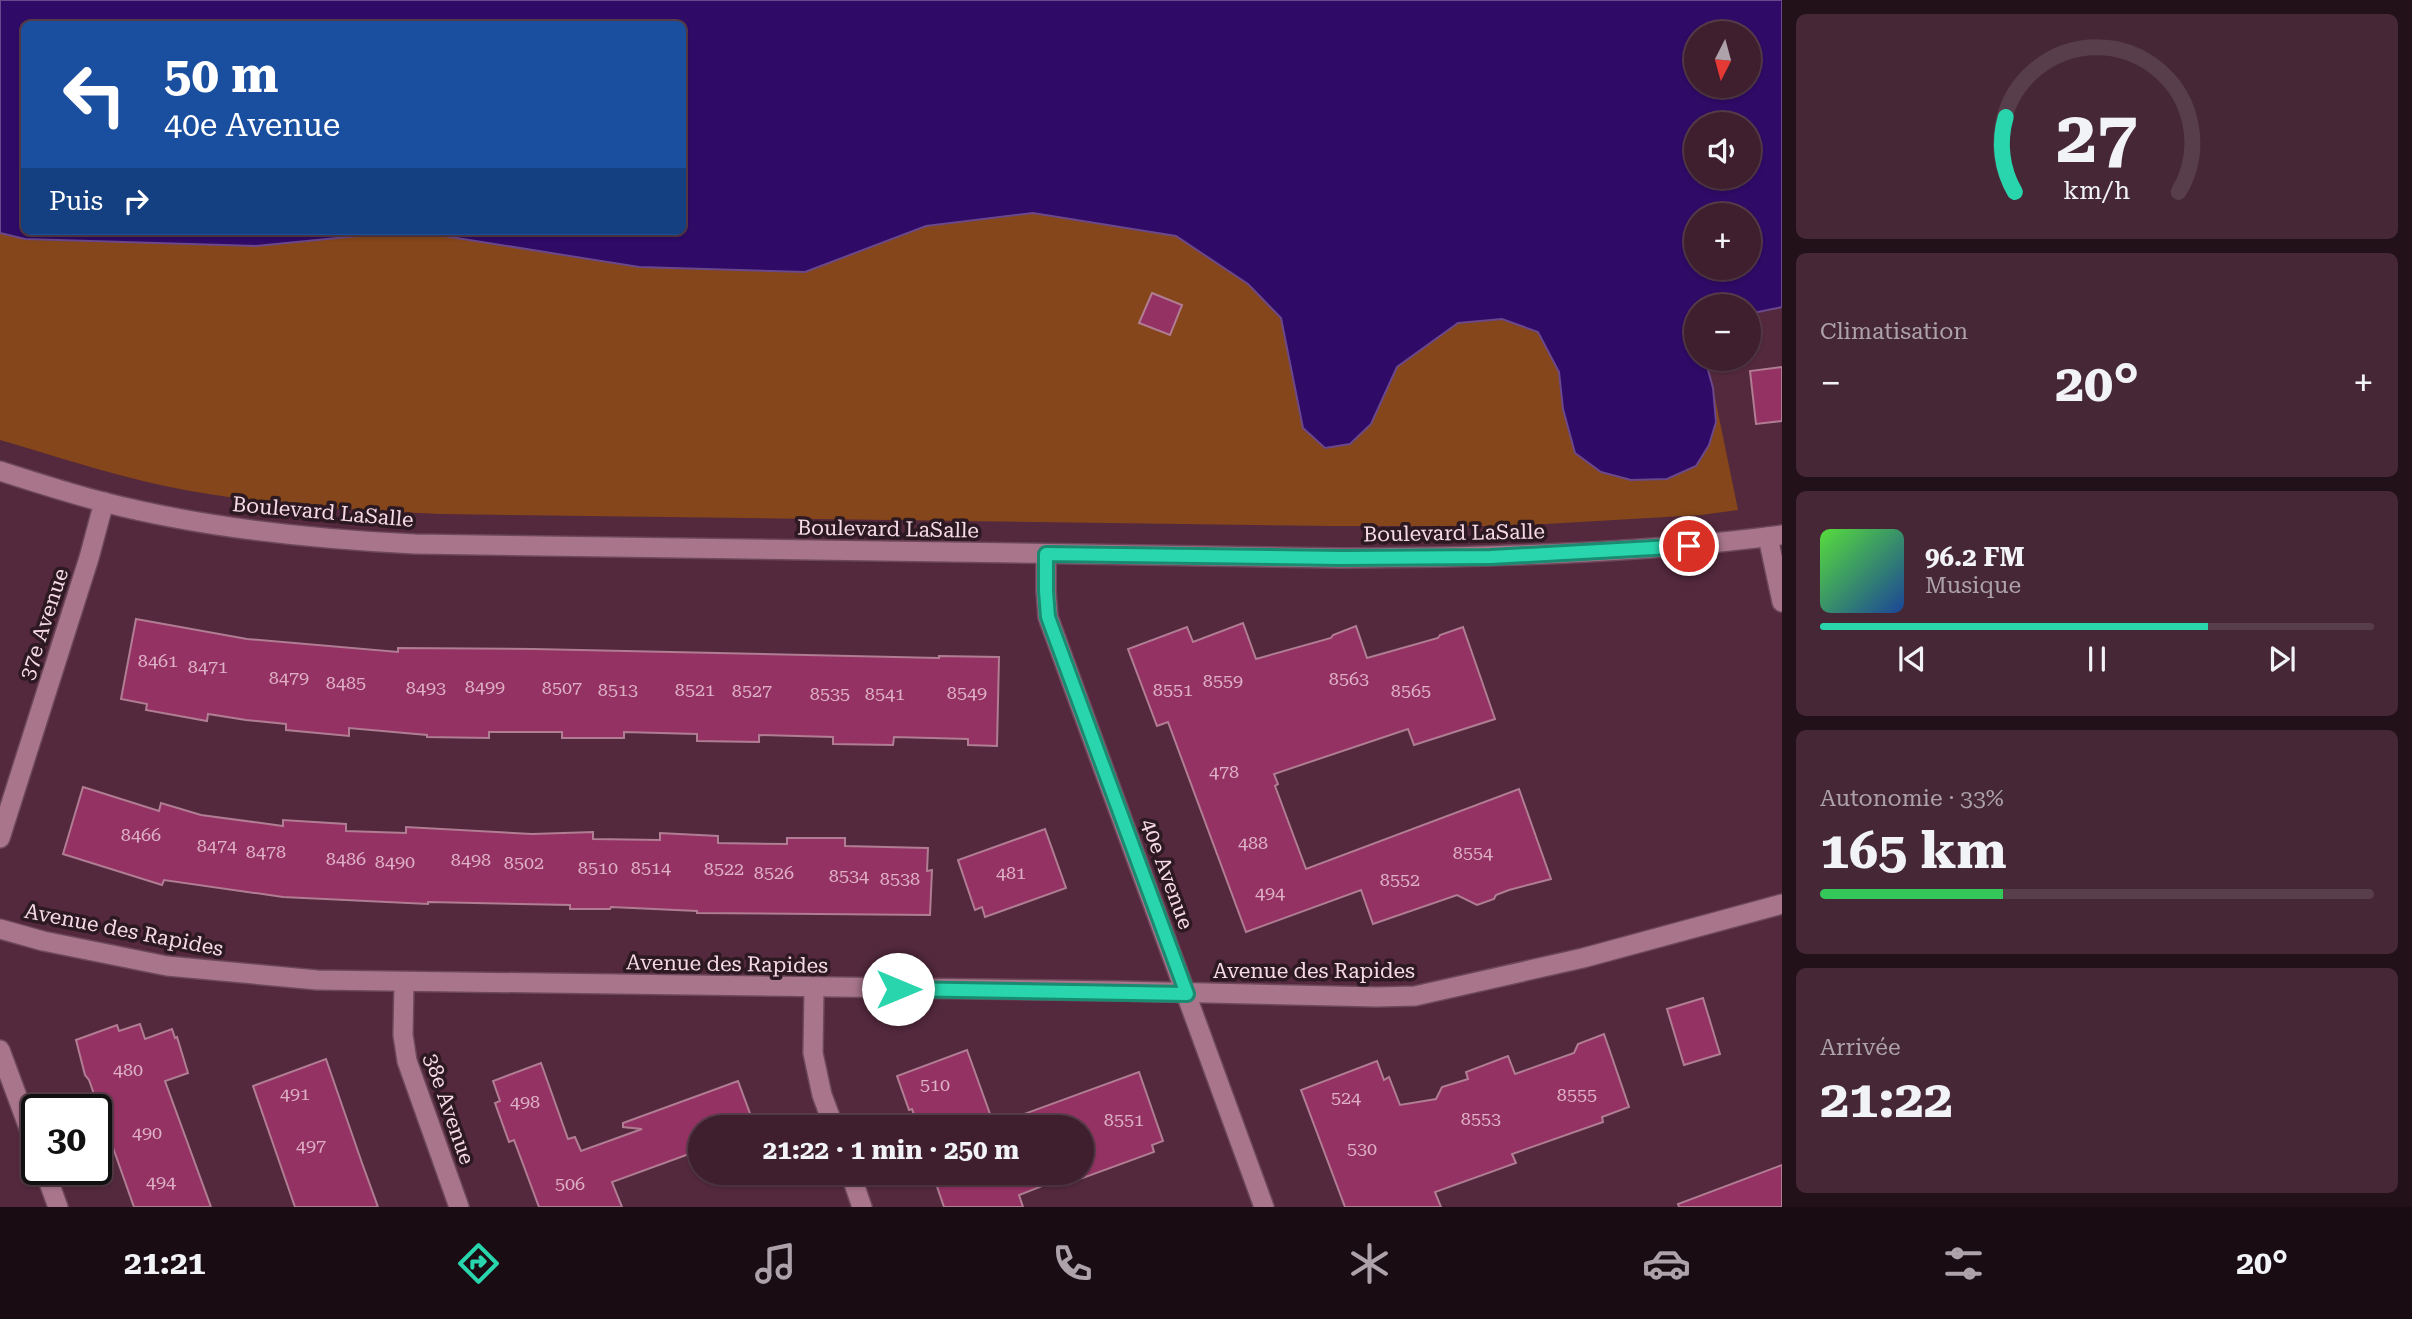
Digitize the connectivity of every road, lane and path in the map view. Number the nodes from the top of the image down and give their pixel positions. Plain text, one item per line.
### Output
1 (0, 471) edge
2 (104, 502) junction
3 (1775, 536) edge
4 (1046, 554) junction
5 (1782, 602) edge
6 (0, 838) edge
7 (1782, 904) edge
8 (0, 929) edge
9 (404, 982) junction
10 (814, 988) junction
11 (1187, 994) junction
12 (0, 1051) edge
13 (21, 1107) edge
14 (830, 1115) edge
15 (50, 1185) edge
16 (854, 1185) edge
17 (58, 1207) edge
18 (459, 1207) edge
19 (862, 1207) edge
20 (1264, 1207) edge

1 - 2 street, Boulevard LaSalle
2 - 4 street, Boulevard LaSalle
2 - 6 street, 37e Avenue
3 - 4 street, Boulevard LaSalle
3 - 5 street
4 - 11 street, 40e Avenue
7 - 11 street, Avenue des Rapides
8 - 9 street, Avenue des Rapides
9 - 10 street, Avenue des Rapides
9 - 18 street, 38e Avenue
10 - 11 street, Avenue des Rapides
10 - 14 street
11 - 20 street, 40e Avenue
12 - 13 street
15 - 17 street
16 - 19 street

